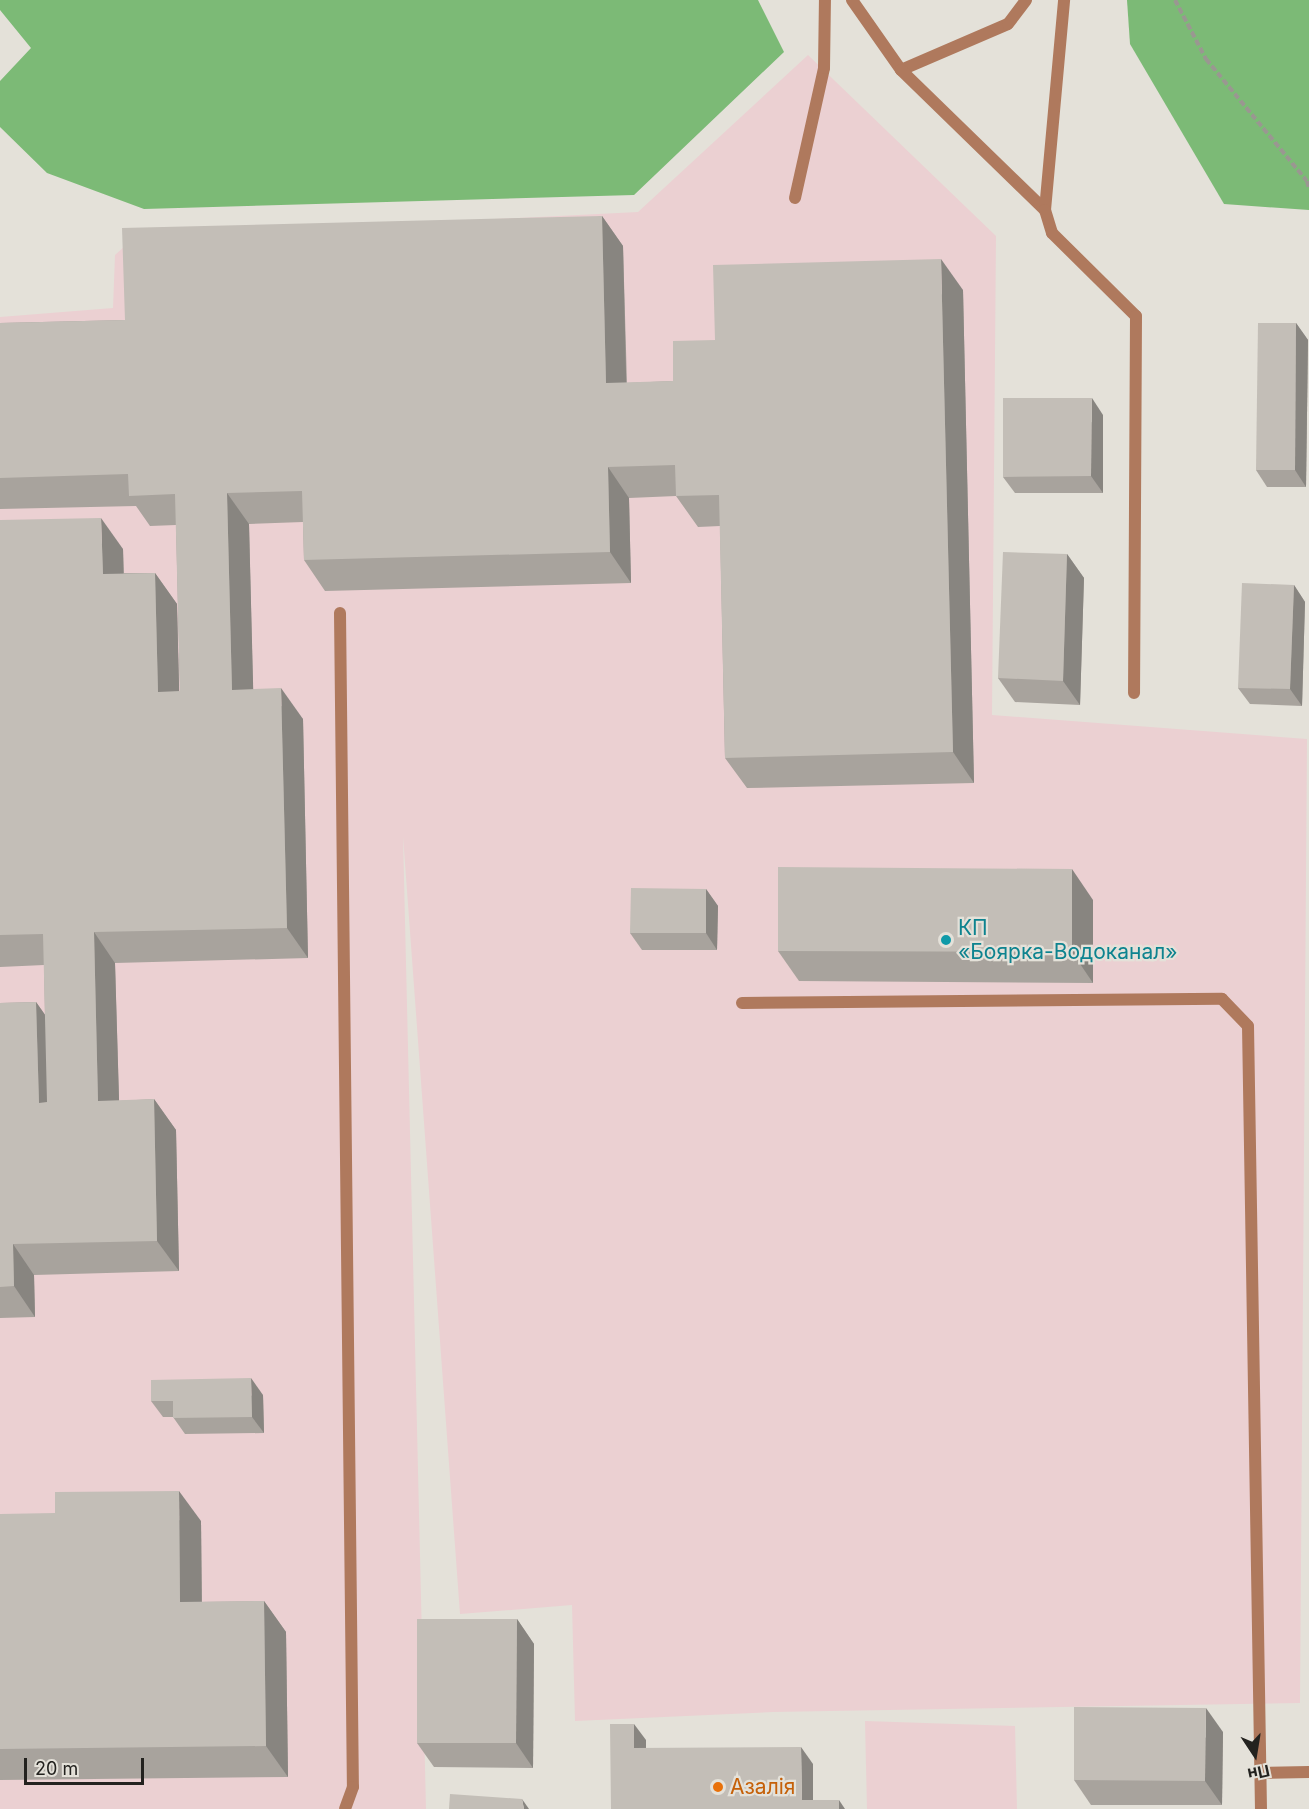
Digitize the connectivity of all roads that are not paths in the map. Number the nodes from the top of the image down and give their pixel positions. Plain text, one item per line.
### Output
1 (825, 0) edge
2 (852, 0) edge
3 (1026, 0) edge
4 (1064, 0) edge
5 (901, 70) junction
6 (795, 198) dead end
7 (1046, 210) junction
8 (340, 613) dead end
9 (1134, 693) dead end
10 (742, 1003) dead end
11 (1309, 1772) edge
12 (1261, 1773) junction
13 (345, 1809) edge
14 (1261, 1809) edge

1 - 6 lane
2 - 5 lane
3 - 5 lane
4 - 7 lane
5 - 7 lane
7 - 9 lane
8 - 13 lane
10 - 12 lane
11 - 12 lane
12 - 14 lane

